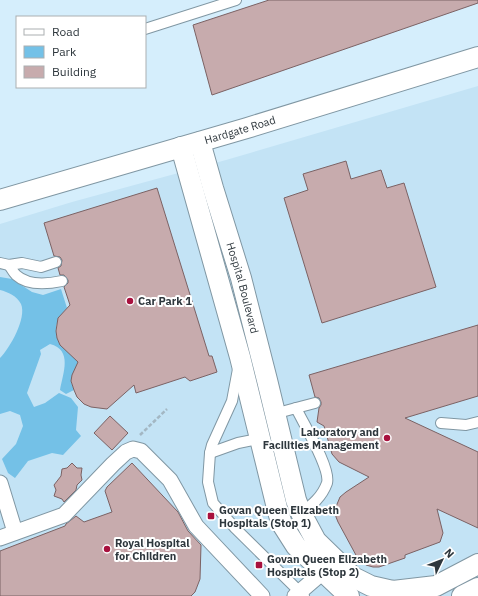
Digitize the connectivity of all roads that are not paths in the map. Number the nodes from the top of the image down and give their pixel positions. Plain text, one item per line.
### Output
1 (236, 0) edge
2 (146, 29) edge
3 (478, 57) edge
4 (200, 142) junction
5 (181, 147) junction
6 (0, 200) edge
7 (56, 262) dead end
8 (4, 264) edge
9 (62, 281) dead end
10 (240, 357) junction
11 (315, 403) dead end
12 (296, 408) junction
13 (274, 414) junction
14 (478, 422) edge
15 (441, 423) dead end
16 (280, 434) junction
17 (261, 438) junction
18 (210, 453) junction
19 (0, 483) edge
20 (301, 513) junction
21 (15, 532) junction
22 (0, 538) edge
23 (330, 566) junction
24 (475, 571) edge
25 (478, 588) edge
26 (299, 595) edge
27 (262, 596) edge
28 (349, 596) edge
29 (462, 596) edge

1 - 2 lane
3 - 4 street, Hardgate Road
4 - 5 street, Hardgate Road
4 - 13 street, Hospital Boulevard
5 - 6 street, Hardgate Road
5 - 10 street, Hospital Boulevard
7 - 8 lane
8 - 9 lane
10 - 17 street, Hospital Boulevard
10 - 18 lane, Hospital Boulevard
11 - 12 lane
12 - 13 lane
12 - 20 lane
13 - 16 street, Hospital Boulevard
14 - 15 lane
16 - 17 lane
16 - 20 street, Hospital Boulevard
17 - 18 lane
17 - 23 street, Hospital Boulevard
18 - 26 lane, Hospital Boulevard
19 - 21 street
20 - 23 street, Hospital Boulevard
21 - 22 street
21 - 27 street
23 - 24 street, Hospital Boulevard
23 - 26 street
23 - 28 street, Hospital Boulevard
25 - 29 street

